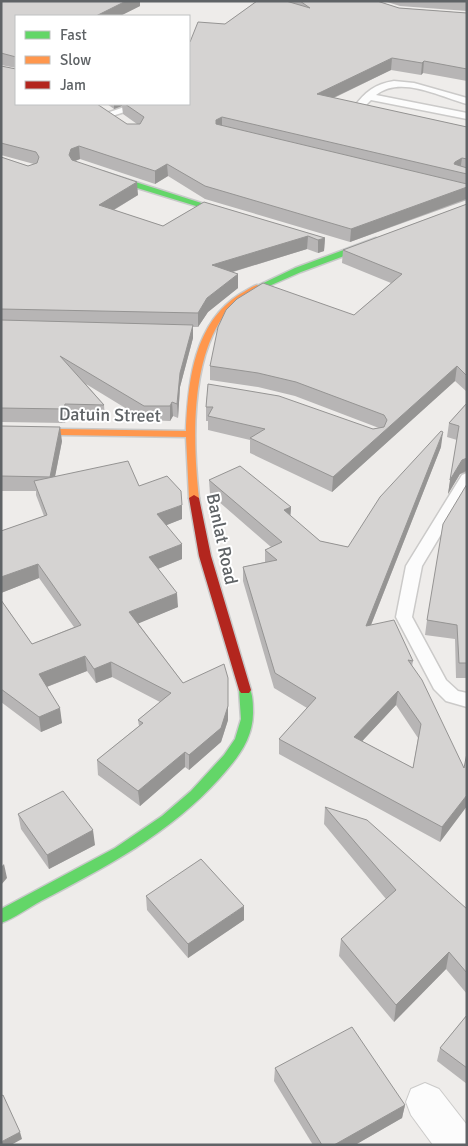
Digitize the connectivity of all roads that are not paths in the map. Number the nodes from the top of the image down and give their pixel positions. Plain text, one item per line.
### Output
1 (368, 96) junction
2 (467, 101) edge
3 (94, 105) edge
4 (140, 105) edge
5 (109, 114) junction
6 (467, 116) edge
7 (382, 118) edge
8 (129, 127) edge
9 (90, 170) edge
10 (250, 220) edge
11 (386, 237) edge
12 (332, 245) dead end
13 (351, 251) junction
14 (1, 431) edge
15 (189, 434) junction
16 (467, 478) edge
17 (467, 700) edge
18 (1, 917) edge
19 (426, 1102) dead end
20 (458, 1145) edge

1 - 2 lane
1 - 6 lane
1 - 7 lane
3 - 5 street
4 - 5 lane
5 - 8 street
9 - 10 street
11 - 13 street, Banlat Road
12 - 13 street
13 - 15 street, Banlat Road
14 - 15 street, Datuin Street
15 - 18 street, Banlat Road
16 - 17 lane
19 - 20 street

